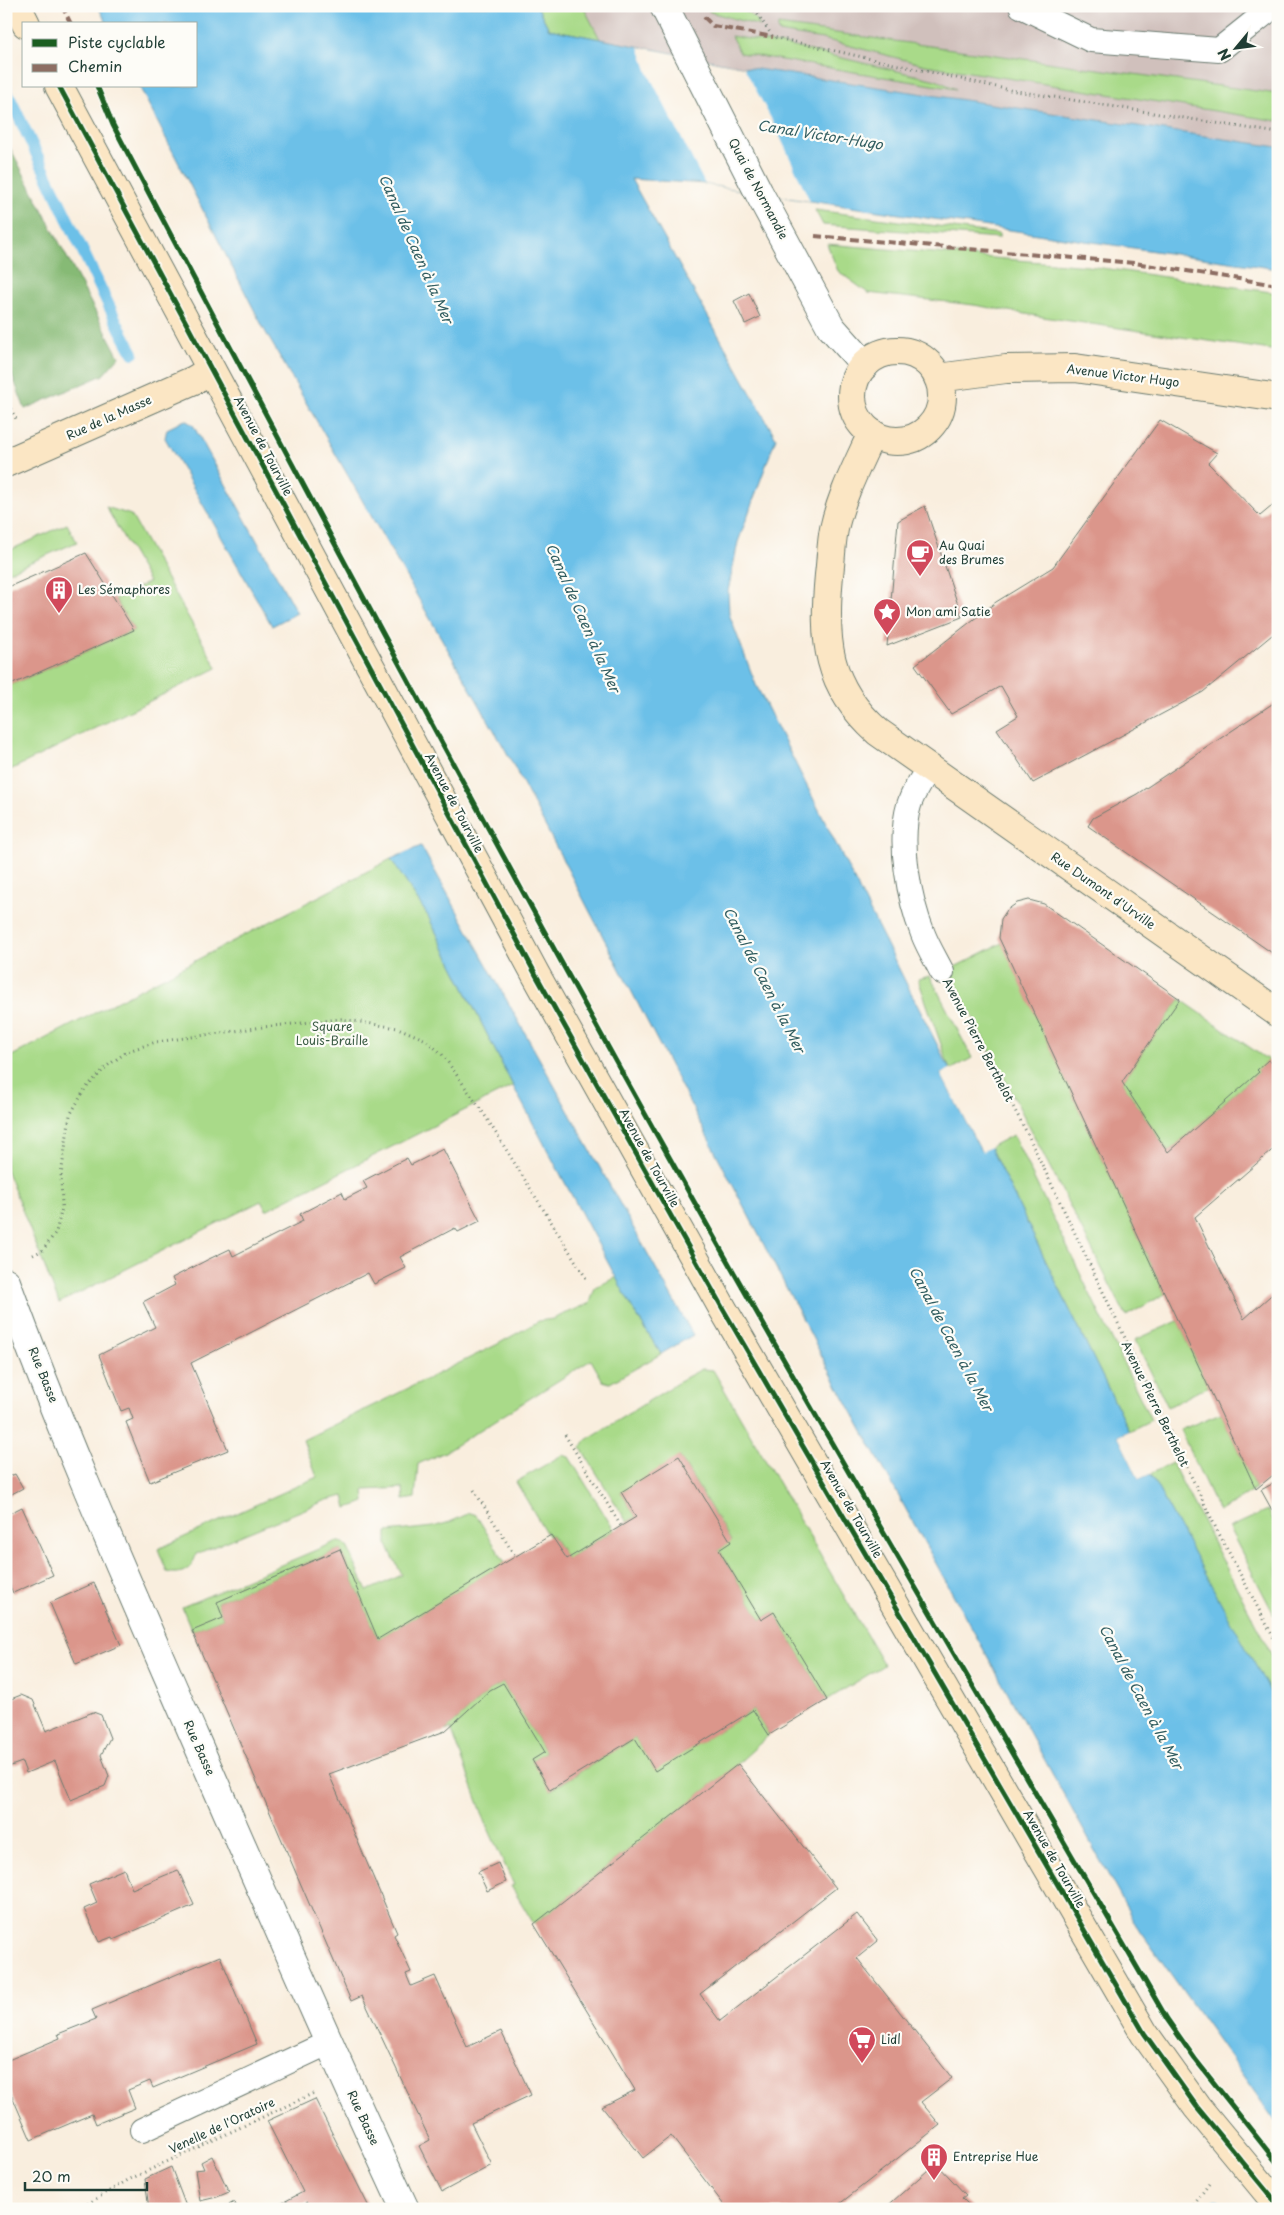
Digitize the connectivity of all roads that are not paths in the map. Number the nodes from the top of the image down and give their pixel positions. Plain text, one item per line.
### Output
1 (17, 6) edge
2 (664, 6) edge
3 (1021, 6) edge
4 (1274, 6) edge
5 (25, 22) edge
6 (60, 88) edge
7 (865, 365) junction
8 (211, 370) junction
9 (938, 378) junction
10 (1278, 398) edge
11 (872, 433) junction
12 (6, 463) edge
13 (929, 768) junction
14 (942, 972) road end
15 (1278, 1013) edge
16 (6, 1282) edge
17 (328, 2043) junction
18 (142, 2130) dead end
19 (1270, 2204) edge
20 (405, 2209) edge

1 - 5 street
2 - 7 street, Quai de Normandie
3 - 4 lane
6 - 8 street, Avenue de Tourville
7 - 9 street
7 - 11 street
8 - 12 street, Rue de la Masse
8 - 19 street, Avenue de Tourville
9 - 10 street, Avenue Victor Hugo
9 - 11 street
11 - 13 street
13 - 14 lane, Avenue Pierre Berthelot
13 - 15 street, Rue Dumont d'Urville
16 - 17 street, Rue Basse
17 - 18 lane
17 - 20 street, Rue Basse

